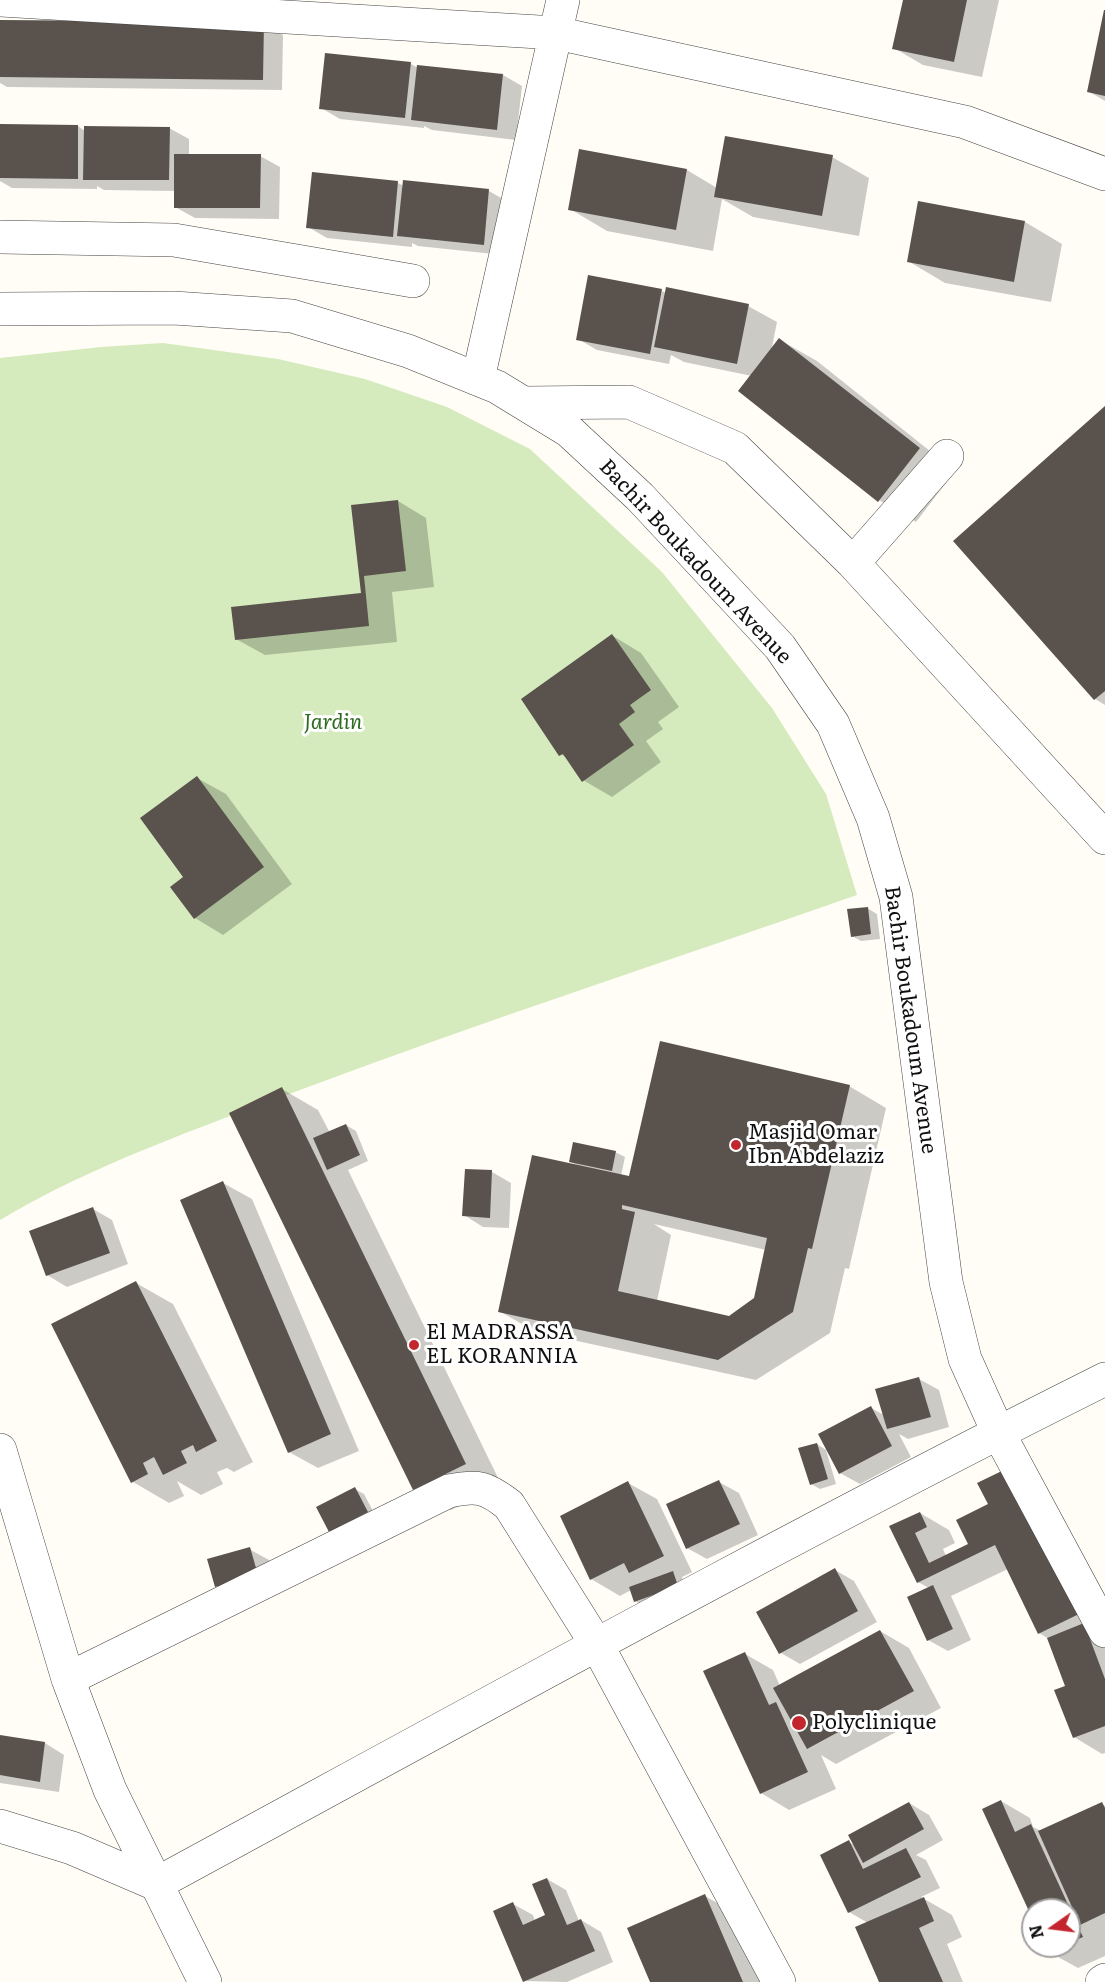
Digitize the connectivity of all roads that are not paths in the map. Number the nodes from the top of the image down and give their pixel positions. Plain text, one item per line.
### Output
1 (0, 0) edge
2 (563, 0) edge
3 (556, 33) junction
4 (1105, 174) edge
5 (0, 237) edge
6 (413, 281) dead end
7 (0, 309) edge
8 (478, 379) junction
9 (524, 403) junction
10 (947, 456) dead end
11 (853, 563) junction
12 (1105, 838) edge
13 (1105, 1379) edge
14 (998, 1432) junction
15 (0, 1450) edge
16 (1105, 1631) edge
17 (597, 1645) junction
18 (68, 1679) junction
19 (0, 1826) edge
20 (156, 1884) junction
21 (206, 1982) edge
22 (779, 1982) edge

1 - 3 street
2 - 3 street
3 - 4 street
3 - 8 street
5 - 6 street
7 - 8 street, Bachir Boukadoum Avenue
8 - 9 street, Bachir Boukadoum Avenue
9 - 11 street
9 - 14 street, Bachir Boukadoum Avenue
10 - 11 street
11 - 12 street
13 - 14 street
14 - 16 street, Bachir Boukadoum Avenue
14 - 17 street
15 - 18 street
17 - 18 street
17 - 20 street
17 - 22 street
18 - 20 street
19 - 20 street
20 - 21 street

